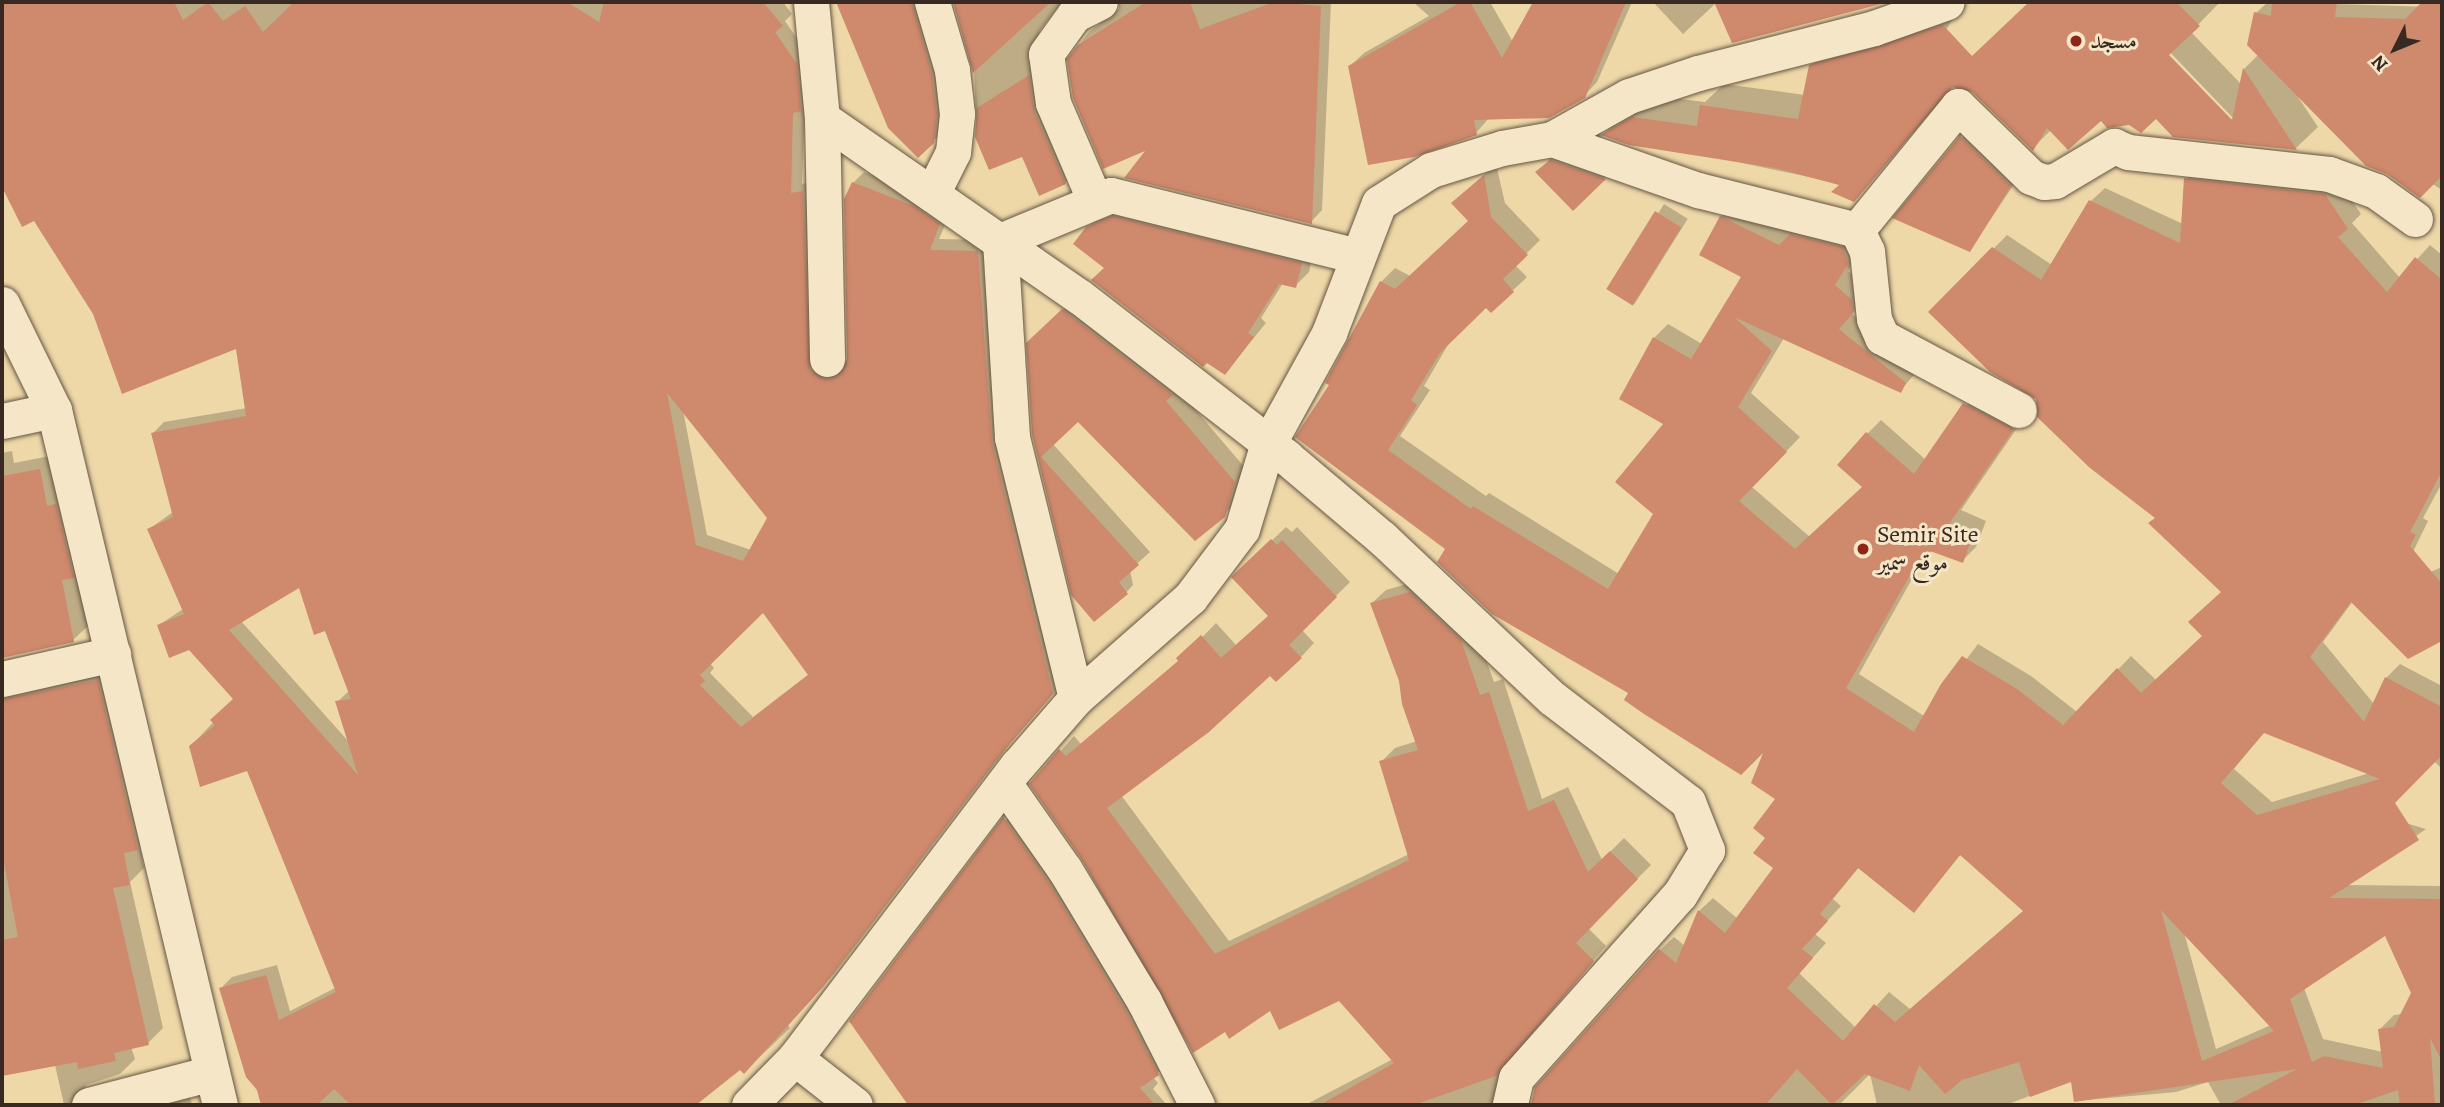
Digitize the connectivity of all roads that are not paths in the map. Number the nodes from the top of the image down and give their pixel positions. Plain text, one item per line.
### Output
1 (811, 2) edge
2 (932, 2) edge
3 (1100, 2) edge
4 (1947, 2) edge
5 (821, 118) junction
6 (1552, 139) junction
7 (932, 194) junction
8 (1095, 201) junction
9 (2414, 219) dead end
10 (1857, 230) junction
11 (1000, 240) junction
12 (1358, 256) junction
13 (2, 304) edge
14 (827, 359) dead end
15 (54, 410) junction
16 (2019, 410) dead end
17 (2, 421) edge
18 (1267, 446) junction
19 (113, 654) junction
20 (2, 679) edge
21 (1076, 698) junction
22 (1004, 783) junction
23 (795, 1058) junction
24 (216, 1089) edge
25 (89, 1105) edge
26 (748, 1105) edge
27 (855, 1105) edge
28 (1197, 1105) edge
29 (1510, 1105) edge

1 - 5 street
2 - 7 street
3 - 8 street
4 - 6 street
5 - 7 street
5 - 14 street
6 - 10 street
6 - 12 street
7 - 11 street
8 - 11 street
8 - 12 street
9 - 10 street
10 - 16 street
11 - 18 street
11 - 21 street
12 - 18 street
13 - 15 street
15 - 17 street
15 - 19 street
18 - 21 street
18 - 29 street
19 - 20 street
19 - 24 street
21 - 22 street
22 - 23 street
22 - 28 street
23 - 26 street
23 - 27 street
24 - 25 street

